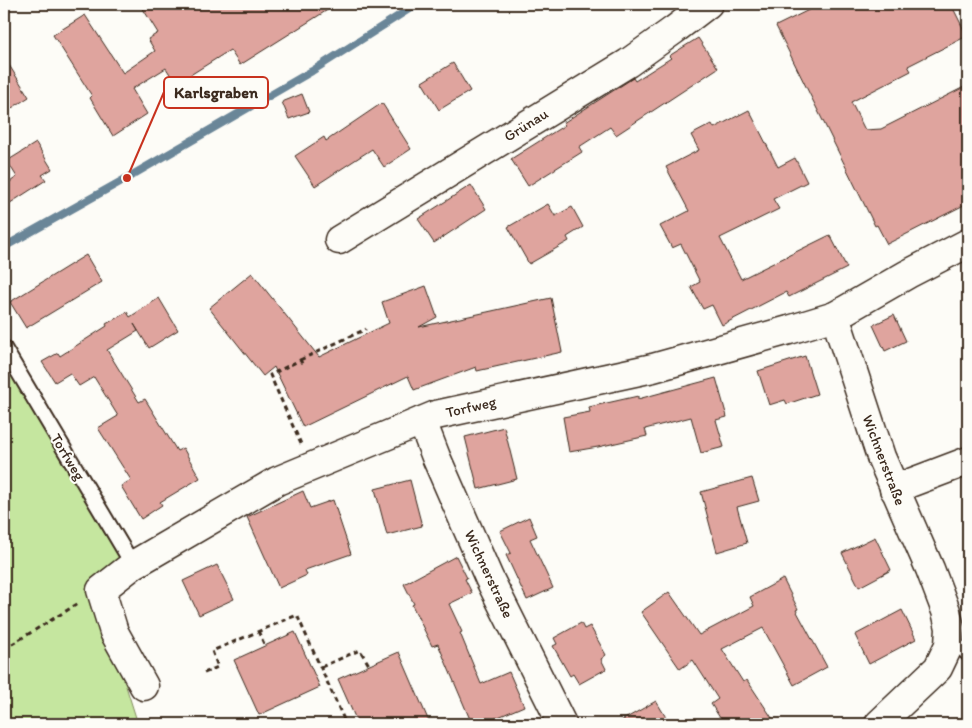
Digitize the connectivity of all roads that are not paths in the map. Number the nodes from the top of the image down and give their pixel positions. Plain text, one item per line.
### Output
1 (708, 4) edge
2 (339, 240) dead end
3 (968, 243) edge
4 (834, 316) junction
5 (4, 348) edge
6 (422, 421) junction
7 (968, 461) edge
8 (894, 489) junction
9 (133, 565) junction
10 (959, 650) edge
11 (144, 686) dead end
12 (562, 724) edge
13 (879, 724) edge

1 - 2 street, Grünau
3 - 4 street
4 - 6 street, Torfweg
4 - 8 street, Wichnerstraße
5 - 9 lane, Torfweg
6 - 9 street, Torfweg
6 - 12 street, Wichnerstraße
7 - 8 street
8 - 10 street, Wichnerstraße
9 - 11 street, Torfweg
10 - 13 street, Wichnerstraße

